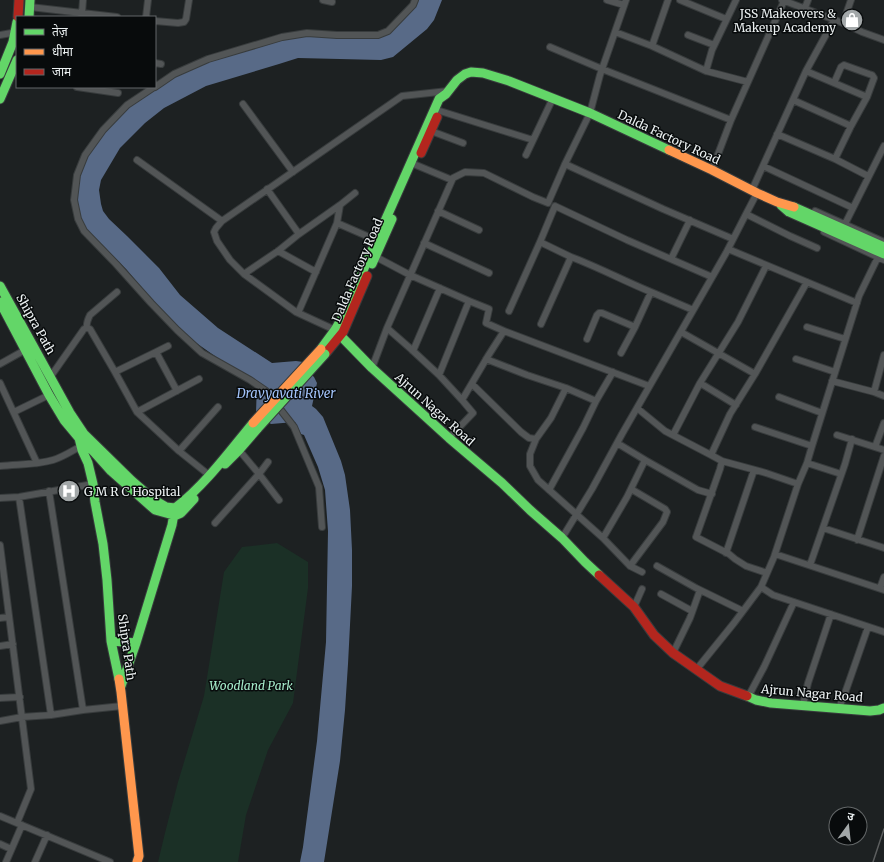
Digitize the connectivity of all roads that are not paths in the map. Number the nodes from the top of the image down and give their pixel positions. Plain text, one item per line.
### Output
1 (19, 0) edge
2 (83, 0) edge
3 (148, 0) edge
4 (189, 0) edge
5 (323, 0) edge
6 (414, 0) edge
7 (607, 0) edge
8 (668, 0) edge
9 (680, 0) edge
10 (736, 0) edge
11 (783, 0) edge
12 (808, 0) edge
13 (851, 0) edge
14 (332, 2) dead end
15 (625, 3) edge
16 (30, 4) edge
17 (805, 8) junction
18 (81, 15) edge
19 (18, 16) edge
20 (29, 16) edge
21 (99, 16) edge
22 (146, 16) edge
23 (726, 19) junction
24 (834, 20) junction
25 (156, 21) edge
26 (843, 23) junction
27 (16, 29) edge
28 (16, 32) edge
29 (615, 32) junction
30 (0, 35) edge
31 (688, 35) dead end
32 (883, 37) edge
33 (714, 45) junction
34 (652, 46) junction
35 (550, 47) dead end
36 (16, 62) edge
37 (602, 69) junction
38 (706, 71) junction
39 (806, 71) junction
40 (0, 74) edge
41 (748, 82) junction
42 (834, 83) junction
43 (156, 86) edge
44 (83, 88) edge
45 (153, 88) edge
46 (118, 94) dead end
47 (446, 94) junction
48 (867, 97) junction
49 (553, 98) junction
50 (0, 99) edge
51 (792, 100) junction
52 (243, 104) dead end
53 (440, 111) junction
54 (590, 113) junction
55 (731, 120) junction
56 (851, 126) junction
57 (431, 131) junction
58 (777, 134) junction
59 (533, 140) junction
60 (463, 143) dead end
61 (884, 146) edge
62 (526, 155) dead end
63 (835, 159) junction
64 (137, 160) dead end
65 (565, 164) junction
66 (416, 165) junction
67 (764, 166) junction
68 (712, 170) junction
69 (293, 172) junction
70 (868, 176) junction
71 (452, 180) junction
72 (268, 190) junction
73 (755, 191) junction
74 (355, 193) dead end
75 (548, 203) junction
76 (340, 205) junction
77 (555, 206) junction
78 (853, 208) junction
79 (791, 209) junction
80 (438, 211) junction
81 (746, 214) junction
82 (690, 220) junction
83 (222, 221) junction
84 (337, 223) junction
85 (839, 227) junction
86 (479, 230) dead end
87 (299, 234) junction
88 (733, 239) junction
89 (376, 240) junction
90 (540, 242) junction
91 (884, 242) edge
92 (424, 243) junction
93 (884, 247) edge
94 (817, 248) dead end
95 (728, 249) junction
96 (278, 251) junction
97 (881, 256) edge
98 (376, 257) junction
99 (571, 257) junction
100 (671, 259) junction
101 (884, 260) edge
102 (766, 266) junction
103 (316, 272) junction
104 (489, 273) dead end
105 (244, 274) junction
106 (410, 274) junction
107 (712, 277) junction
108 (807, 282) junction
109 (0, 286) edge
110 (440, 288) junction
111 (117, 292) dead end
112 (651, 292) junction
113 (469, 301) junction
114 (0, 302) edge
115 (857, 303) junction
116 (693, 310) junction
117 (509, 311) dead end
118 (298, 313) junction
119 (541, 324) dead end
120 (635, 327) junction
121 (807, 327) dead end
122 (87, 328) junction
123 (387, 328) junction
124 (504, 331) junction
125 (681, 332) junction
126 (338, 333) junction
127 (587, 339) dead end
128 (845, 339) junction
129 (168, 346) dead end
130 (25, 350) junction
131 (413, 351) junction
132 (156, 352) junction
133 (621, 353) dead end
134 (718, 353) junction
135 (884, 355) edge
136 (486, 359) junction
137 (796, 359) dead end
138 (0, 364) edge
139 (372, 368) junction
140 (115, 372) junction
141 (613, 372) junction
142 (835, 372) junction
143 (755, 374) junction
144 (51, 376) junction
145 (439, 376) junction
146 (199, 379) dead end
147 (832, 381) junction
148 (0, 382) edge
149 (700, 383) junction
150 (472, 384) junction
151 (650, 386) junction
152 (566, 388) junction
153 (177, 391) junction
154 (874, 392) junction
155 (49, 395) junction
156 (884, 396) edge
157 (779, 397) dead end
158 (462, 400) junction
159 (596, 401) junction
160 (736, 405) junction
161 (218, 407) dead end
162 (637, 408) junction
163 (14, 412) junction
164 (137, 412) junction
165 (822, 413) junction
166 (884, 423) edge
167 (256, 426) junction
168 (755, 427) dead end
169 (673, 435) junction
170 (837, 435) dead end
171 (80, 438) junction
172 (449, 438) junction
173 (536, 439) junction
174 (852, 439) junction
175 (617, 443) junction
176 (812, 446) junction
177 (874, 447) junction
178 (239, 450) junction
179 (884, 450) edge
180 (179, 451) junction
181 (711, 455) junction
182 (884, 456) edge
183 (645, 460) junction
184 (722, 461) junction
185 (268, 462) dead end
186 (37, 463) junction
187 (807, 463) junction
188 (0, 466) edge
189 (754, 470) junction
190 (259, 474) junction
191 (841, 474) junction
192 (208, 475) junction
193 (93, 484) junction
194 (798, 484) junction
195 (631, 489) junction
196 (549, 490) junction
197 (49, 491) junction
198 (712, 494) junction
199 (19, 497) junction
200 (0, 498) edge
201 (279, 500) dead end
202 (174, 512) junction
203 (576, 514) junction
204 (215, 523) dead end
205 (322, 527) dead end
206 (823, 528) junction
207 (562, 538) junction
208 (603, 538) junction
209 (857, 540) junction
210 (0, 545) edge
211 (884, 548) edge
212 (726, 552) junction
213 (1, 553) edge
214 (775, 554) junction
215 (810, 565) junction
216 (630, 566) junction
217 (657, 566) dead end
218 (642, 572) dead end
219 (767, 573) junction
220 (884, 577) edge
221 (761, 587) junction
222 (642, 589) dead end
223 (882, 589) edge
224 (700, 590) junction
225 (661, 594) dead end
226 (794, 602) junction
227 (634, 607) junction
228 (692, 611) junction
229 (743, 611) junction
230 (831, 614) junction
231 (9, 616) junction
232 (0, 618) edge
233 (868, 627) junction
234 (884, 632) edge
235 (111, 641) junction
236 (136, 643) junction
237 (13, 644) junction
238 (0, 646) edge
239 (673, 653) junction
240 (696, 670) junction
241 (121, 688) junction
242 (20, 697) junction
243 (748, 697) junction
244 (0, 698) edge
245 (803, 705) junction
246 (122, 706) junction
247 (839, 708) junction
248 (884, 708) edge
249 (83, 710) junction
250 (51, 715) junction
251 (22, 717) junction
252 (0, 721) edge
253 (0, 816) edge
254 (20, 824) junction
255 (48, 835) junction
256 (0, 844) edge
257 (11, 849) junction
258 (97, 859) edge
259 (36, 860) edge
260 (6, 862) edge
261 (44, 862) edge
262 (110, 862) edge
263 (138, 862) edge

1 - 19 street
2 - 18 street
3 - 22 street
4 - 25 street
5 - 14 street
6 - 43 street
7 - 15 street
8 - 34 street
9 - 23 street
10 - 23 street
11 - 17 street
11 - 41 street
12 - 17 street
13 - 26 street
15 - 29 street
16 - 18 street
16 - 20 street
17 - 24 street
18 - 21 street
23 - 33 street
24 - 26 street
24 - 39 street
26 - 32 street
27 - 30 street
28 - 40 street
29 - 34 street
29 - 37 street
31 - 33 street
33 - 38 street
34 - 38 street
35 - 37 street
36 - 50 street
37 - 54 street
37 - 55 street
38 - 41 street
39 - 42 street
39 - 51 street
41 - 55 street
42 - 48 street
42 - 48 street
44 - 46 street
45 - 205 street
47 - 49 street, Dalda Factory Road
47 - 53 street, Dalda Factory Road
47 - 69 street
47 - 89 street, Dalda Factory Road
48 - 56 street
49 - 54 street, Dalda Factory Road
49 - 59 street
51 - 56 street
51 - 58 street
52 - 69 street
53 - 57 street, Dalda Factory Road
53 - 59 street
54 - 65 street
54 - 68 street, Dalda Factory Road
55 - 68 street
56 - 63 street
57 - 60 street
57 - 66 street, Dalda Factory Road
58 - 63 street
58 - 67 street
59 - 62 street
61 - 70 street
63 - 70 street
64 - 83 street
65 - 75 street
65 - 82 street
66 - 71 street
66 - 98 street, Dalda Factory Road
67 - 73 street
67 - 78 street
68 - 73 street, Dalda Factory Road
69 - 72 street
70 - 78 street
71 - 75 street
71 - 80 street
72 - 83 street
72 - 87 street
73 - 79 street, Dalda Factory Road
73 - 81 street
74 - 76 street
75 - 77 street
76 - 84 street
76 - 87 street
77 - 90 street
77 - 100 street
78 - 85 street
79 - 85 street, Dalda Factory Road
79 - 97 street
80 - 86 street
80 - 92 street
81 - 88 street
81 - 94 street
82 - 88 street
82 - 100 street
83 - 105 street, Ajrun Nagar Road
84 - 89 street
84 - 103 street
85 - 91 street
85 - 93 street, Dalda Factory Road
85 - 97 street, Dalda Factory Road
87 - 96 street
88 - 95 street
89 - 126 street, Dalda Factory Road
90 - 99 street
90 - 117 street
92 - 104 street
92 - 106 street
95 - 102 street
95 - 107 street
96 - 103 street
96 - 105 street
97 - 101 street
97 - 115 street
98 - 106 street
98 - 126 street, Dalda Factory Road
99 - 112 street
99 - 119 street
100 - 107 street
102 - 108 street
102 - 134 street
103 - 118 street
105 - 118 street, Ajrun Nagar Road
106 - 110 street
106 - 123 street
107 - 116 street
108 - 115 street
108 - 143 street
109 - 144 street, Shipra Path
110 - 113 street
110 - 131 street
111 - 122 street
112 - 116 street
112 - 120 street
113 - 124 street
113 - 145 street
114 - 130 street, Shipra Path
115 - 128 street
116 - 125 street
118 - 126 street, Ajrun Nagar Road
120 - 127 street
120 - 133 street
121 - 128 street
122 - 140 street
122 - 144 street
123 - 131 street
123 - 139 street
124 - 136 street
124 - 141 street
125 - 134 street
125 - 151 street
126 - 139 street, Ajrun Nagar Road
126 - 167 street, Dalda Factory Road, bridge
128 - 142 street
129 - 132 street
130 - 138 street
130 - 155 street, Shipra Path
131 - 145 street
132 - 140 street
132 - 153 street
134 - 143 street
134 - 149 street
135 - 154 street
136 - 150 street
136 - 152 street
137 - 142 street
139 - 172 street, Ajrun Nagar Road
140 - 164 street
141 - 151 street
141 - 159 street
142 - 147 street
143 - 160 street
144 - 171 street, Shipra Path
145 - 158 street
146 - 153 street
147 - 154 street
147 - 165 street
148 - 163 street
149 - 160 street
149 - 169 street
150 - 158 street
150 - 173 street
151 - 162 street
152 - 159 street
152 - 173 street
153 - 164 street
154 - 156 street
155 - 163 street
155 - 171 street, Shipra Path
157 - 165 street
158 - 172 street
159 - 196 street
160 - 181 street
161 - 180 street
162 - 169 street
162 - 175 street
163 - 186 street
164 - 180 street
165 - 176 street
166 - 177 street
167 - 178 street, Dalda Factory Road
167 - 192 street, Dalda Factory Road
168 - 176 street
169 - 181 street
170 - 174 street
171 - 186 street
171 - 193 street, Shipra Path
171 - 202 street
172 - 207 street, Ajrun Nagar Road
173 - 196 street
174 - 177 street
174 - 191 street
175 - 183 street
175 - 203 street
176 - 187 street
177 - 179 street
178 - 190 street
178 - 202 street, Dalda Factory Road
180 - 192 street
181 - 184 street
182 - 209 street
183 - 195 street
183 - 198 street
184 - 189 street
184 - 198 street
185 - 190 street
186 - 188 street
187 - 191 street
187 - 194 street
189 - 194 street
189 - 212 street
190 - 201 street
190 - 204 street
191 - 206 street
192 - 202 street, Dalda Factory Road
193 - 197 street
193 - 235 street, Shipra Path
194 - 214 street
195 - 208 street
195 - 216 street
196 - 203 street
197 - 199 street
197 - 249 street
198 - 212 street
199 - 200 street
199 - 250 street
202 - 236 street
203 - 207 street
203 - 208 street
206 - 209 street
206 - 215 street
207 - 227 street, Ajrun Nagar Road
208 - 216 street
209 - 211 street
210 - 213 street
212 - 219 street
213 - 231 street
214 - 215 street
214 - 219 street
215 - 223 street
216 - 218 street
217 - 224 street
219 - 221 street
220 - 223 street
221 - 226 street
221 - 229 street
222 - 227 street
224 - 228 street
224 - 229 street
225 - 228 street
226 - 230 street
226 - 243 street
227 - 239 street, Ajrun Nagar Road
228 - 239 street
229 - 240 street
230 - 233 street
230 - 245 street
231 - 232 street
231 - 237 street
233 - 234 street
233 - 247 street
235 - 236 street
235 - 241 street, Shipra Path
236 - 241 street
237 - 238 street
237 - 242 street
239 - 240 street, Ajrun Nagar Road
240 - 243 street, Ajrun Nagar Road
241 - 246 street, Shipra Path
242 - 244 street
242 - 251 street
243 - 245 street, Ajrun Nagar Road
245 - 247 street, Ajrun Nagar Road
246 - 249 street
246 - 263 street, Shipra Path
247 - 248 street, Ajrun Nagar Road
249 - 250 street
250 - 251 street
251 - 252 street
251 - 254 street
253 - 254 street
254 - 255 street
254 - 257 street
255 - 258 street
255 - 259 street
256 - 257 street
257 - 260 street
258 - 262 street
259 - 261 street

